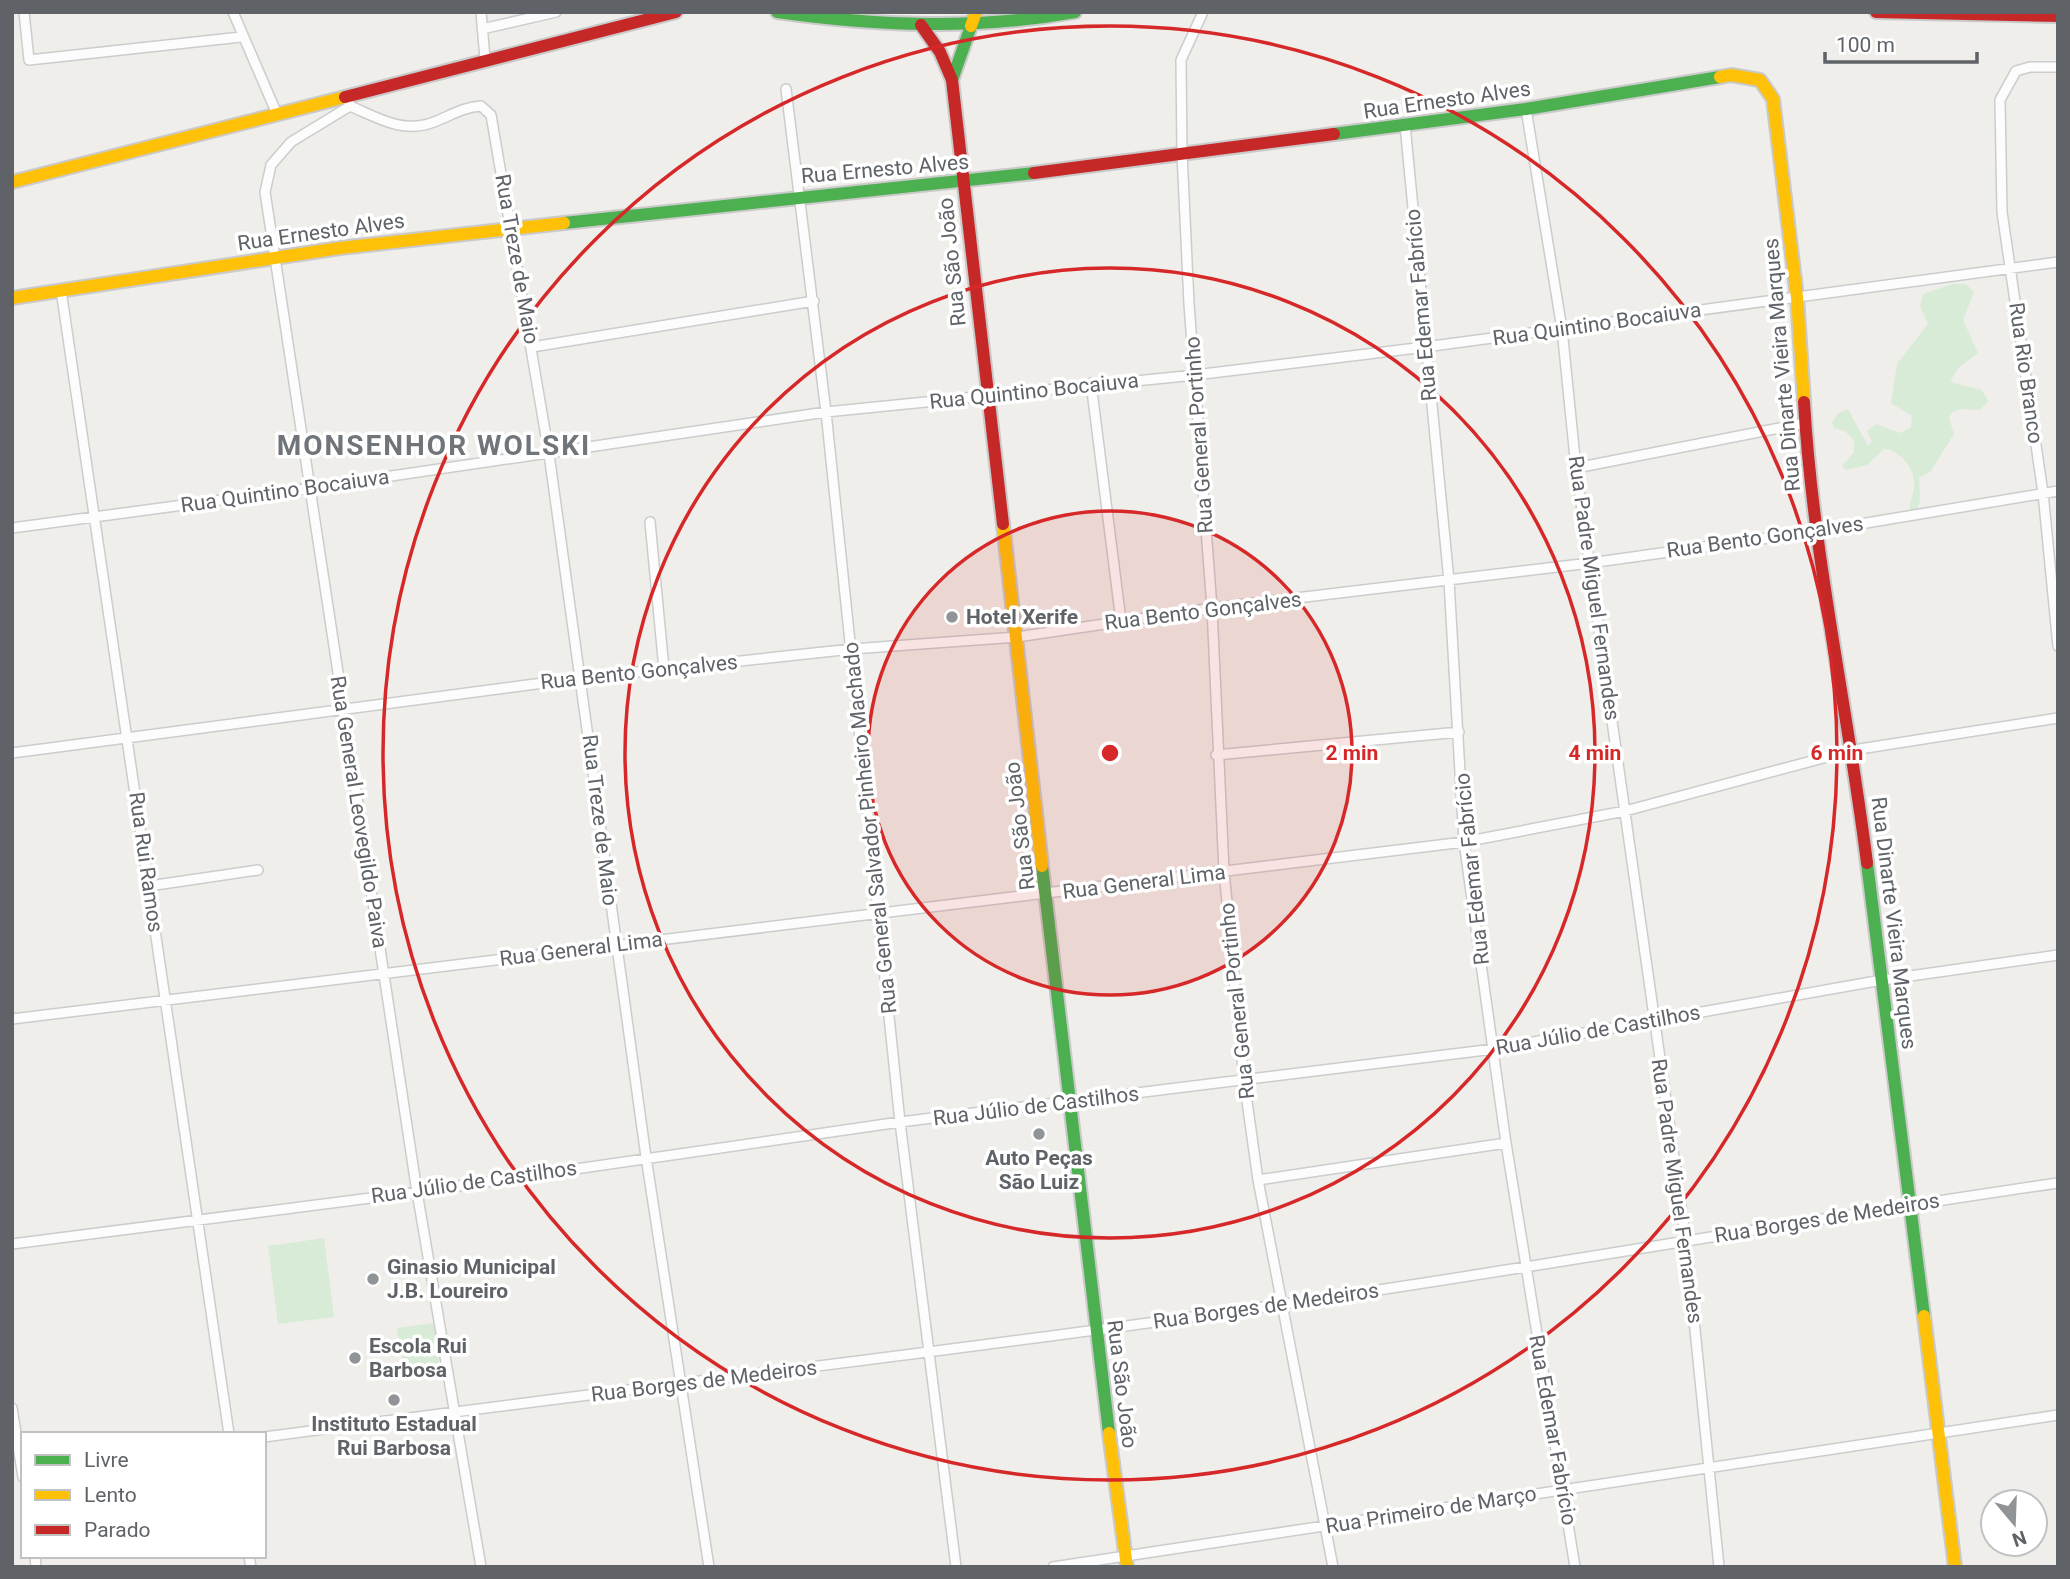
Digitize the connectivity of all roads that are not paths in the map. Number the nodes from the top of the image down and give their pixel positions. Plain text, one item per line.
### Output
1 (24, 12) edge
2 (233, 12) edge
3 (481, 12) edge
4 (556, 12) edge
5 (676, 12) edge
6 (777, 12) edge
7 (914, 12) edge
8 (976, 12) edge
9 (1075, 12) edge
10 (1203, 12) edge
11 (1876, 12) edge
12 (2058, 16) edge
13 (921, 25) junction
14 (971, 26) junction
15 (482, 29) junction
16 (241, 37) junction
17 (485, 59) junction
18 (2058, 66) edge
19 (952, 80) junction
20 (1760, 80) joint
21 (786, 89) dead end
22 (348, 101) junction
23 (1526, 109) junction
24 (277, 114) junction
25 (1405, 125) junction
26 (1182, 153) junction
27 (12, 182) edge
28 (963, 182) junction
29 (802, 196) junction
30 (513, 227) junction
31 (275, 257) junction
32 (2058, 262) edge
33 (2011, 268) junction
34 (61, 290) junction
35 (1797, 297) junction
36 (12, 298) edge
37 (814, 301) junction
38 (1562, 329) junction
39 (532, 347) junction
40 (1425, 348) junction
41 (1195, 375) junction
42 (1091, 383) junction
43 (986, 396) junction
44 (826, 412) junction
45 (1805, 423) junction
46 (549, 454) junction
47 (1576, 468) junction
48 (310, 488) junction
49 (2058, 491) edge
50 (2043, 493) junction
51 (96, 516) junction
52 (650, 522) dead end
53 (12, 528) edge
54 (1818, 531) junction
55 (1590, 563) junction
56 (1449, 581) junction
57 (1212, 608) junction
58 (1121, 621) junction
59 (1017, 637) junction
60 (2058, 644) edge
61 (852, 649) junction
62 (664, 669) junction
63 (581, 678) junction
64 (343, 710) junction
65 (2058, 718) edge
66 (1459, 732) junction
67 (128, 738) junction
68 (1853, 750) junction
69 (12, 753) edge
70 (1216, 755) junction
71 (1625, 811) junction
72 (1464, 842) junction
73 (258, 870) dead end
74 (1224, 871) junction
75 (149, 886) junction
76 (1047, 894) junction
77 (879, 915) junction
78 (616, 944) junction
79 (2058, 955) edge
80 (384, 973) junction
81 (1882, 980) junction
82 (166, 999) junction
83 (12, 1018) edge
84 (1653, 1020) junction
85 (1494, 1049) junction
86 (1244, 1080) junction
87 (1071, 1103) junction
88 (901, 1122) junction
89 (1506, 1143) junction
90 (646, 1157) junction
91 (1258, 1180) junction
92 (2058, 1183) edge
93 (417, 1192) junction
94 (1909, 1204) junction
95 (198, 1221) junction
96 (1686, 1241) junction
97 (12, 1244) edge
98 (1526, 1269) junction
99 (1280, 1304) junction
100 (1095, 1330) junction
101 (930, 1352) junction
102 (682, 1385) junction
103 (12, 1408) edge
104 (455, 1411) junction
105 (2058, 1415) edge
106 (229, 1432) edge
107 (1938, 1433) junction
108 (266, 1437) edge
109 (19, 1464) edge
110 (1710, 1466) junction
111 (1563, 1488) junction
112 (1326, 1527) junction
113 (1126, 1562) edge
114 (481, 1567) edge
115 (709, 1567) edge
116 (956, 1567) edge
117 (1053, 1567) edge
118 (1334, 1567) edge
119 (1576, 1567) edge
120 (1719, 1567) edge
121 (1955, 1567) edge

1 - 16 street
2 - 16 street
3 - 15 street
4 - 15 street
5 - 17 main road
6 - 13 main road
7 - 13 main road, Rua São João
8 - 14 main road, Rua São João
9 - 14 main road
10 - 26 street, Rua General Portinho
11 - 12 main road
13 - 14 main road
13 - 19 main road, Rua São João
14 - 19 main road, Rua São João
15 - 17 street
16 - 24 street
17 - 22 main road
18 - 33 street, Rua Rio Branco
19 - 28 main road, Rua São João
20 - 23 main road, Rua Ernesto Alves
20 - 35 main road, Rua Dinarte Vieira Marques
21 - 29 street, Rua General Salvador Pinheiro Machado
22 - 24 main road
22 - 30 street, Rua Treze de Maio
22 - 31 street, Rua General Leovegildo Paiva
23 - 25 main road, Rua Ernesto Alves
23 - 38 street, Rua Padre Miguel Fernandes
24 - 27 main road
25 - 26 main road, Rua Ernesto Alves
25 - 40 street, Rua Edemar Fabrício
26 - 28 main road, Rua Ernesto Alves
26 - 41 street, Rua General Portinho
28 - 29 main road, Rua Ernesto Alves
28 - 43 main road, Rua São João
29 - 30 main road, Rua Ernesto Alves
29 - 37 street, Rua General Salvador Pinheiro Machado
30 - 31 main road, Rua Ernesto Alves
30 - 39 street, Rua Treze de Maio
31 - 34 main road, Rua Ernesto Alves
31 - 48 street, Rua General Leovegildo Paiva
32 - 33 street, Rua Quintino Bocaiuva
33 - 35 street, Rua Quintino Bocaiuva
33 - 50 street, Rua Rio Branco
34 - 36 main road, Rua Ernesto Alves
34 - 51 street, Rua Rui Ramos
35 - 38 street, Rua Quintino Bocaiuva
35 - 45 main road, Rua Dinarte Vieira Marques
37 - 39 street
37 - 44 street, Rua General Salvador Pinheiro Machado
38 - 40 street, Rua Quintino Bocaiuva
38 - 47 street, Rua Padre Miguel Fernandes
39 - 46 street, Rua Treze de Maio
40 - 41 street, Rua Quintino Bocaiuva
40 - 56 street, Rua Edemar Fabrício
41 - 42 street, Rua Quintino Bocaiuva
41 - 57 street, Rua General Portinho
42 - 43 street, Rua Quintino Bocaiuva
42 - 58 street
43 - 44 street, Rua Quintino Bocaiuva
43 - 59 main road, Rua São João
44 - 46 street, Rua Quintino Bocaiuva
44 - 61 street, Rua General Salvador Pinheiro Machado
45 - 47 street
45 - 54 main road, Rua Dinarte Vieira Marques
46 - 48 street, Rua Quintino Bocaiuva
46 - 63 street, Rua Treze de Maio
47 - 55 street, Rua Padre Miguel Fernandes
48 - 51 street, Rua Quintino Bocaiuva
48 - 64 street, Rua General Leovegildo Paiva
49 - 50 street, Rua Bento Gonçalves
50 - 54 street, Rua Bento Gonçalves
50 - 60 street, Rua Rio Branco
51 - 53 street, Rua Quintino Bocaiuva
51 - 67 street, Rua Rui Ramos
52 - 62 street
54 - 55 street, Rua Bento Gonçalves
54 - 68 main road, Rua Dinarte Vieira Marques
55 - 56 street, Rua Bento Gonçalves
55 - 71 street, Rua Padre Miguel Fernandes
56 - 57 street, Rua Bento Gonçalves
56 - 66 street, Rua Edemar Fabrício
57 - 58 street, Rua Bento Gonçalves
57 - 70 street, Rua General Portinho
58 - 59 street, Rua Bento Gonçalves
59 - 61 street, Rua Bento Gonçalves
59 - 76 main road, Rua São João
61 - 62 street, Rua Bento Gonçalves
61 - 77 street, Rua General Salvador Pinheiro Machado
62 - 63 street, Rua Bento Gonçalves
63 - 64 street, Rua Bento Gonçalves
63 - 78 street, Rua Treze de Maio
64 - 67 street, Rua Bento Gonçalves
64 - 80 street, Rua General Leovegildo Paiva
65 - 68 street, Rua General Lima
66 - 70 street
66 - 72 street, Rua Edemar Fabrício
67 - 69 street, Rua Bento Gonçalves
67 - 75 street, Rua Rui Ramos
68 - 71 street, Rua General Lima
68 - 81 main road, Rua Dinarte Vieira Marques
70 - 74 street, Rua General Portinho
71 - 72 street, Rua General Lima
71 - 84 street, Rua Padre Miguel Fernandes
72 - 74 street, Rua General Lima
72 - 85 street, Rua Edemar Fabrício
73 - 75 street
74 - 76 street, Rua General Lima
74 - 86 street, Rua General Portinho
75 - 82 street, Rua Rui Ramos
76 - 77 street, Rua General Lima
76 - 87 main road, Rua São João
77 - 78 street, Rua General Lima
77 - 88 street, Rua General Salvador Pinheiro Machado
78 - 80 street, Rua General Lima
78 - 90 street, Rua Treze de Maio
79 - 81 street, Rua Júlio de Castilhos
80 - 82 street, Rua General Lima
80 - 93 street, Rua General Leovegildo Paiva
81 - 84 street, Rua Júlio de Castilhos
81 - 94 main road, Rua Dinarte Vieira Marques
82 - 83 street, Rua General Lima
82 - 95 street, Rua Rui Ramos
84 - 85 street, Rua Júlio de Castilhos
84 - 96 street, Rua Padre Miguel Fernandes
85 - 86 street, Rua Júlio de Castilhos
85 - 89 street, Rua Edemar Fabrício
86 - 87 street, Rua Júlio de Castilhos
86 - 91 street, Rua General Portinho
87 - 88 street, Rua Júlio de Castilhos
87 - 100 main road, Rua São João
88 - 90 street, Rua Júlio de Castilhos
88 - 101 street, Rua General Salvador Pinheiro Machado
89 - 91 street
89 - 98 street, Rua Edemar Fabrício
90 - 93 street, Rua Júlio de Castilhos
90 - 102 street, Rua Treze de Maio
91 - 99 street, Rua General Portinho
92 - 94 street, Rua Borges de Medeiros
93 - 95 street, Rua Júlio de Castilhos
93 - 104 street, Rua General Leovegildo Paiva
94 - 96 street, Rua Borges de Medeiros
94 - 107 main road, Rua Dinarte Vieira Marques
95 - 97 street, Rua Júlio de Castilhos
95 - 106 street, Rua Rui Ramos
96 - 98 street, Rua Borges de Medeiros
96 - 110 street, Rua Padre Miguel Fernandes
98 - 99 street, Rua Borges de Medeiros
98 - 111 street, Rua Edemar Fabrício
99 - 100 street, Rua Borges de Medeiros
99 - 112 street, Rua General Portinho
100 - 101 street, Rua Borges de Medeiros
100 - 113 main road, Rua São João
101 - 102 street, Rua Borges de Medeiros
101 - 116 street, Rua General Salvador Pinheiro Machado
102 - 104 street, Rua Borges de Medeiros
102 - 115 street, Rua Treze de Maio
103 - 109 street
104 - 108 street, Rua Borges de Medeiros
104 - 114 street, Rua General Leovegildo Paiva
105 - 107 street, Rua Primeiro de Março
107 - 110 street, Rua Primeiro de Março
107 - 121 main road, Rua Dinarte Vieira Marques
110 - 111 street, Rua Primeiro de Março
110 - 120 street, Rua Padre Miguel Fernandes
111 - 112 street, Rua Primeiro de Março
111 - 119 street, Rua Edemar Fabrício
112 - 113 street, Rua Primeiro de Março
112 - 118 street, Rua General Portinho
113 - 117 street, Rua Primeiro de Março

